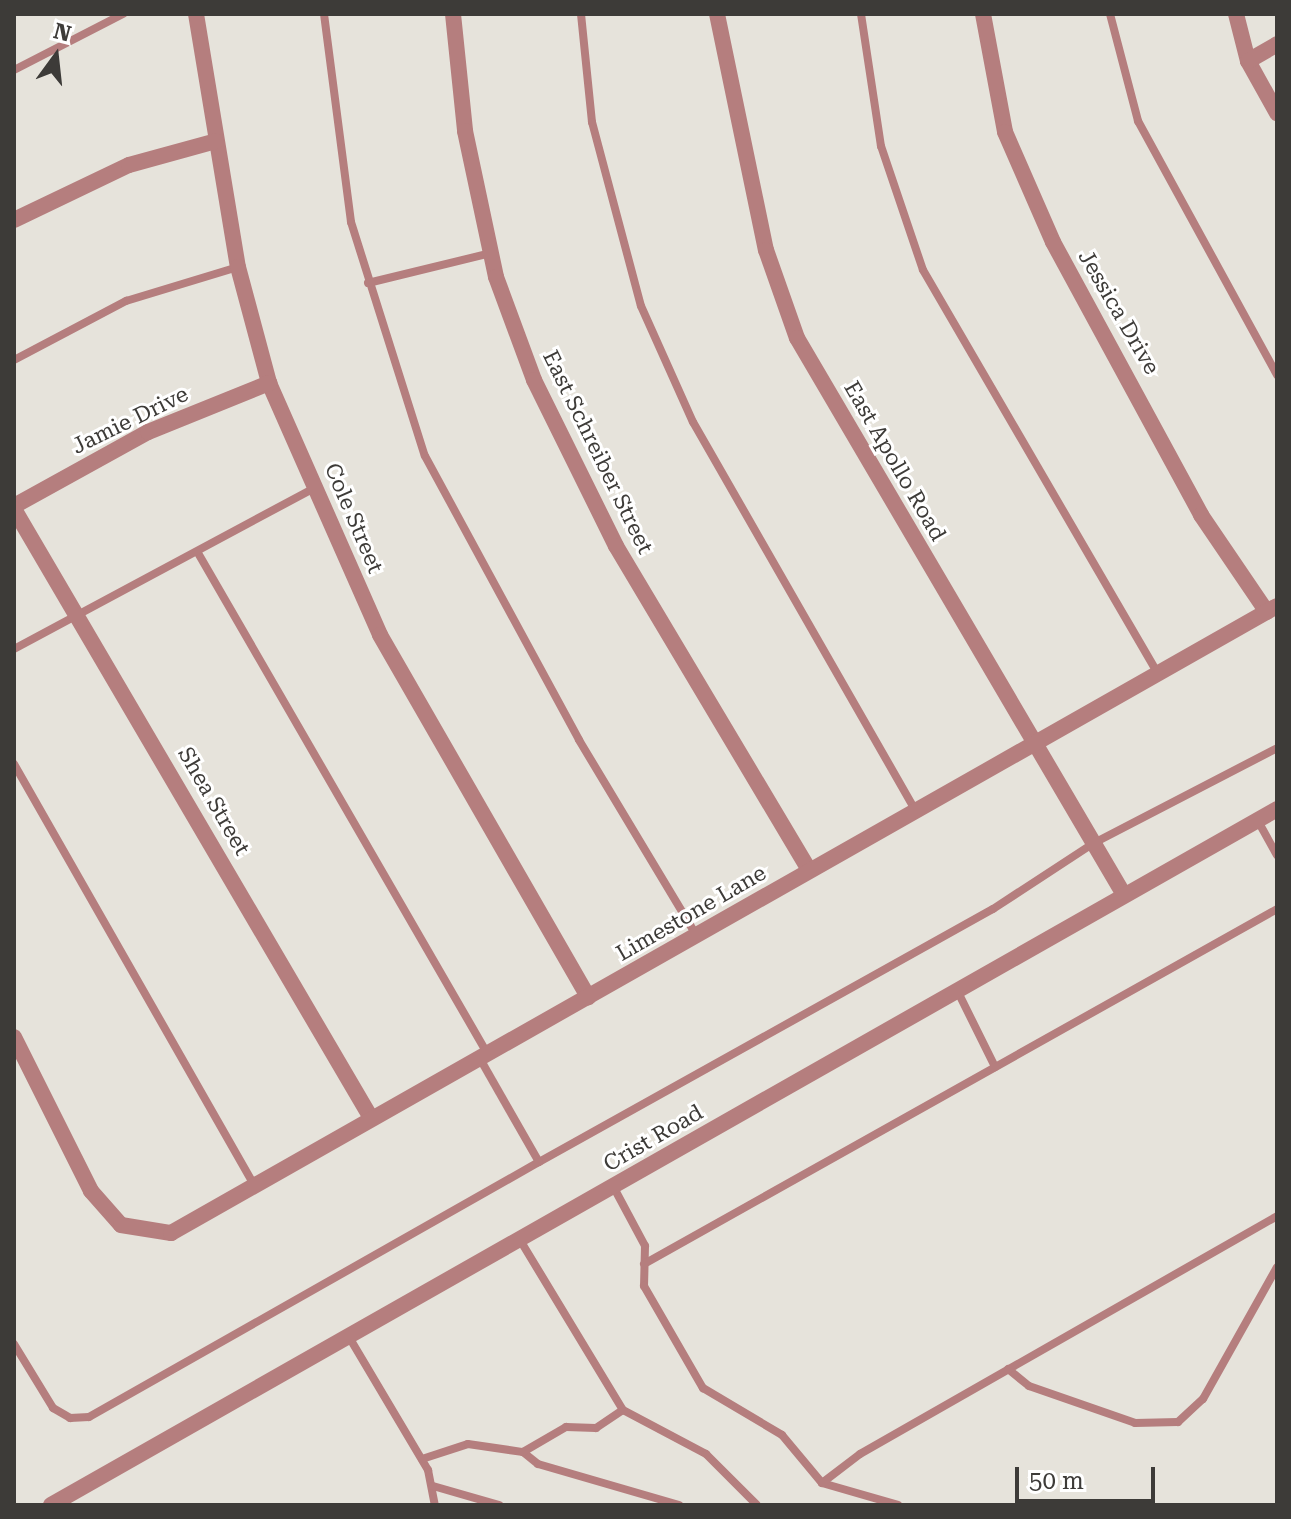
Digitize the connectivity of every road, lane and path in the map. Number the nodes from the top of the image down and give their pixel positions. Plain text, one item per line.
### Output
1 (123, 14) edge
2 (196, 14) edge
3 (324, 14) edge
4 (453, 14) edge
5 (581, 14) edge
6 (717, 14) edge
7 (861, 14) edge
8 (983, 14) edge
9 (1110, 14) edge
10 (1236, 14) edge
11 (1277, 44) edge
12 (1248, 61) junction
13 (14, 70) edge
14 (1277, 113) edge
15 (216, 141) junction
16 (14, 220) edge
17 (491, 253) junction
18 (238, 267) junction
19 (368, 283) junction
20 (14, 360) edge
21 (1277, 375) edge
22 (269, 383) junction
23 (317, 487) junction
24 (14, 507) edge
25 (198, 553) junction
26 (1272, 609) edge
27 (76, 614) junction
28 (14, 649) edge
29 (1159, 676) junction
30 (1035, 741) junction
31 (1277, 748) edge
32 (14, 764) edge
33 (1277, 809) edge
34 (915, 810) junction
35 (1258, 821) junction
36 (1094, 843) junction
37 (1277, 855) edge
38 (809, 870) junction
39 (1124, 895) junction
40 (1277, 909) edge
41 (696, 935) junction
42 (957, 990) junction
43 (588, 997) junction
44 (14, 1037) edge
45 (483, 1055) junction
46 (995, 1067) junction
47 (371, 1118) junction
48 (539, 1162) junction
49 (254, 1184) junction
50 (613, 1186) junction
51 (1277, 1216) edge
52 (520, 1240) junction
53 (644, 1264) junction
54 (1277, 1267) edge
55 (349, 1337) junction
56 (14, 1344) edge
57 (1008, 1369) junction
58 (623, 1410) junction
59 (523, 1452) junction
60 (422, 1459) junction
61 (822, 1483) junction
62 (433, 1486) junction
63 (75, 1499) edge
64 (51, 1505) edge
65 (435, 1505) edge
66 (499, 1505) edge
67 (679, 1505) edge
68 (757, 1505) edge
69 (898, 1505) edge

1 - 13 lane
2 - 15 street, Cole Street
3 - 19 lane
4 - 17 street, East Schreiber Street
5 - 34 lane
6 - 30 street, East Apollo Road
7 - 29 lane
8 - 26 street, Jessica Drive
9 - 21 lane
10 - 12 street
11 - 12 street
12 - 14 street
15 - 16 street
15 - 18 street, Cole Street
17 - 19 lane
17 - 38 street, East Schreiber Street
18 - 20 lane
18 - 22 street, Cole Street
19 - 41 lane
22 - 23 street, Cole Street
22 - 24 street, Jamie Drive
23 - 25 lane
23 - 43 street, Cole Street
24 - 27 street, Shea Street
25 - 27 lane
25 - 45 lane
26 - 29 street, Limestone Lane
27 - 28 lane
27 - 47 street, Shea Street
29 - 30 street, Limestone Lane
30 - 34 street, Limestone Lane
30 - 36 street, East Apollo Road
31 - 36 lane
32 - 49 lane
33 - 35 street, Crist Road
34 - 38 street, Limestone Lane
35 - 37 lane
35 - 39 street, Crist Road
36 - 39 street, East Apollo Road
36 - 48 lane
38 - 41 street, Limestone Lane
39 - 42 street, Crist Road
40 - 46 lane
41 - 43 street, Limestone Lane
42 - 46 lane
42 - 50 street, Crist Road
43 - 45 street, Limestone Lane
44 - 49 street, Limestone Lane
45 - 47 street, Limestone Lane
45 - 48 lane
46 - 53 lane
47 - 49 street, Limestone Lane
48 - 56 lane
50 - 52 street, Crist Road
50 - 53 lane
51 - 57 lane
52 - 55 street, Crist Road
52 - 58 lane
53 - 61 lane
54 - 57 lane
55 - 60 lane
55 - 63 street, Crist Road
57 - 61 lane
58 - 59 lane
58 - 68 lane
59 - 60 lane
59 - 67 lane
60 - 62 lane
61 - 69 lane
62 - 65 lane
62 - 66 lane
63 - 64 street, Crist Road

